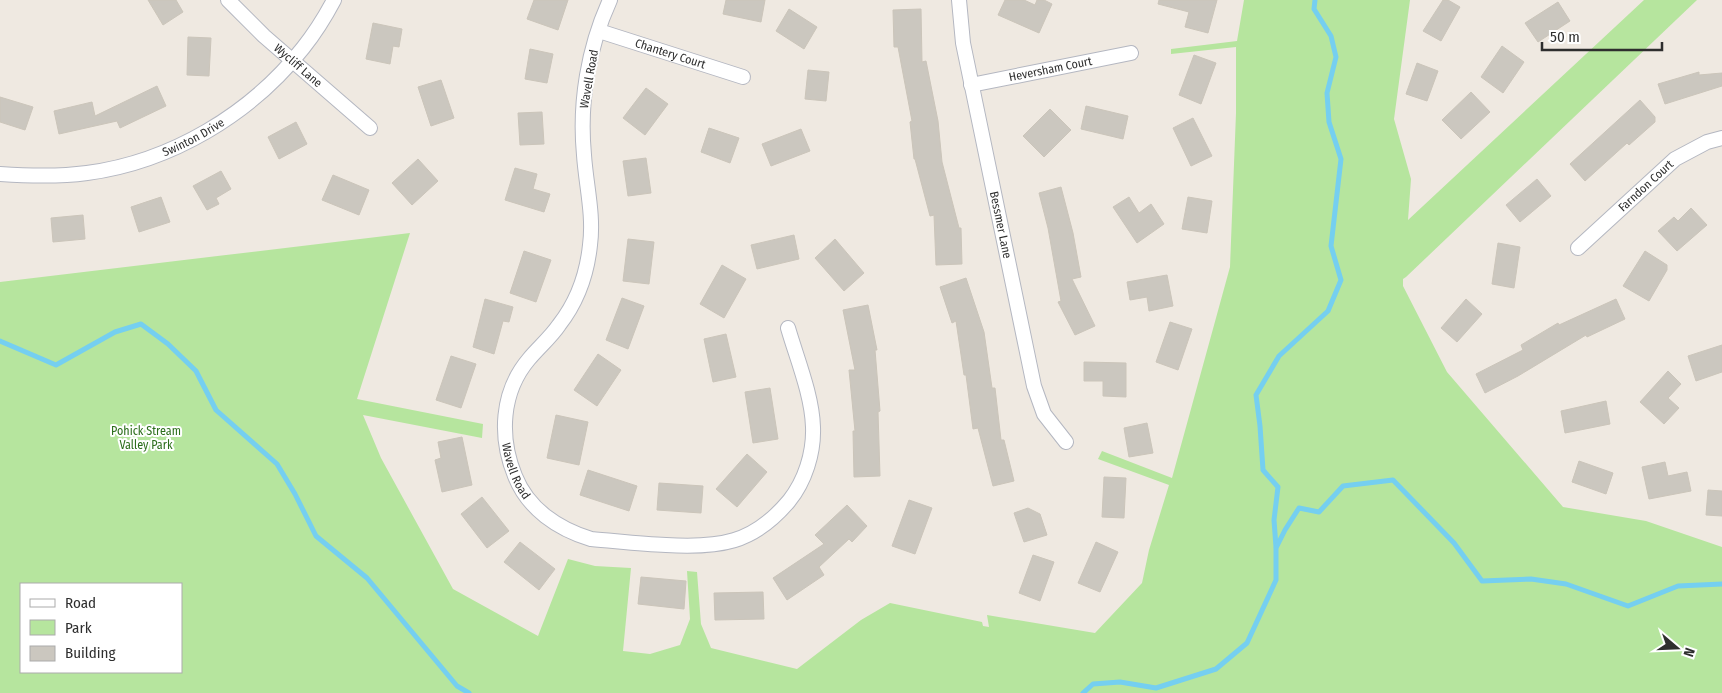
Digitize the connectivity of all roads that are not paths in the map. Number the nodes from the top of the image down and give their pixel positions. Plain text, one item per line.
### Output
1 (228, 0) edge
2 (334, 0) edge
3 (610, 0) edge
4 (959, 0) edge
5 (599, 31) junction
6 (1131, 53) dead end
7 (293, 61) junction
8 (743, 77) dead end
9 (971, 85) junction
10 (370, 128) dead end
11 (1722, 138) edge
12 (0, 174) edge
13 (1578, 248) dead end
14 (788, 328) dead end
15 (1066, 442) dead end

1 - 7 street, Wycliff Lane
2 - 7 street, Swinton Drive
3 - 5 street, Wavell Road
4 - 9 street, Bessmer Lane
5 - 8 street, Chantery Court
5 - 14 street, Wavell Road
6 - 9 street, Heversham Court
7 - 10 street, Wycliff Lane
7 - 12 street, Swinton Drive
9 - 15 street, Bessmer Lane
11 - 13 street, Farndon Court

